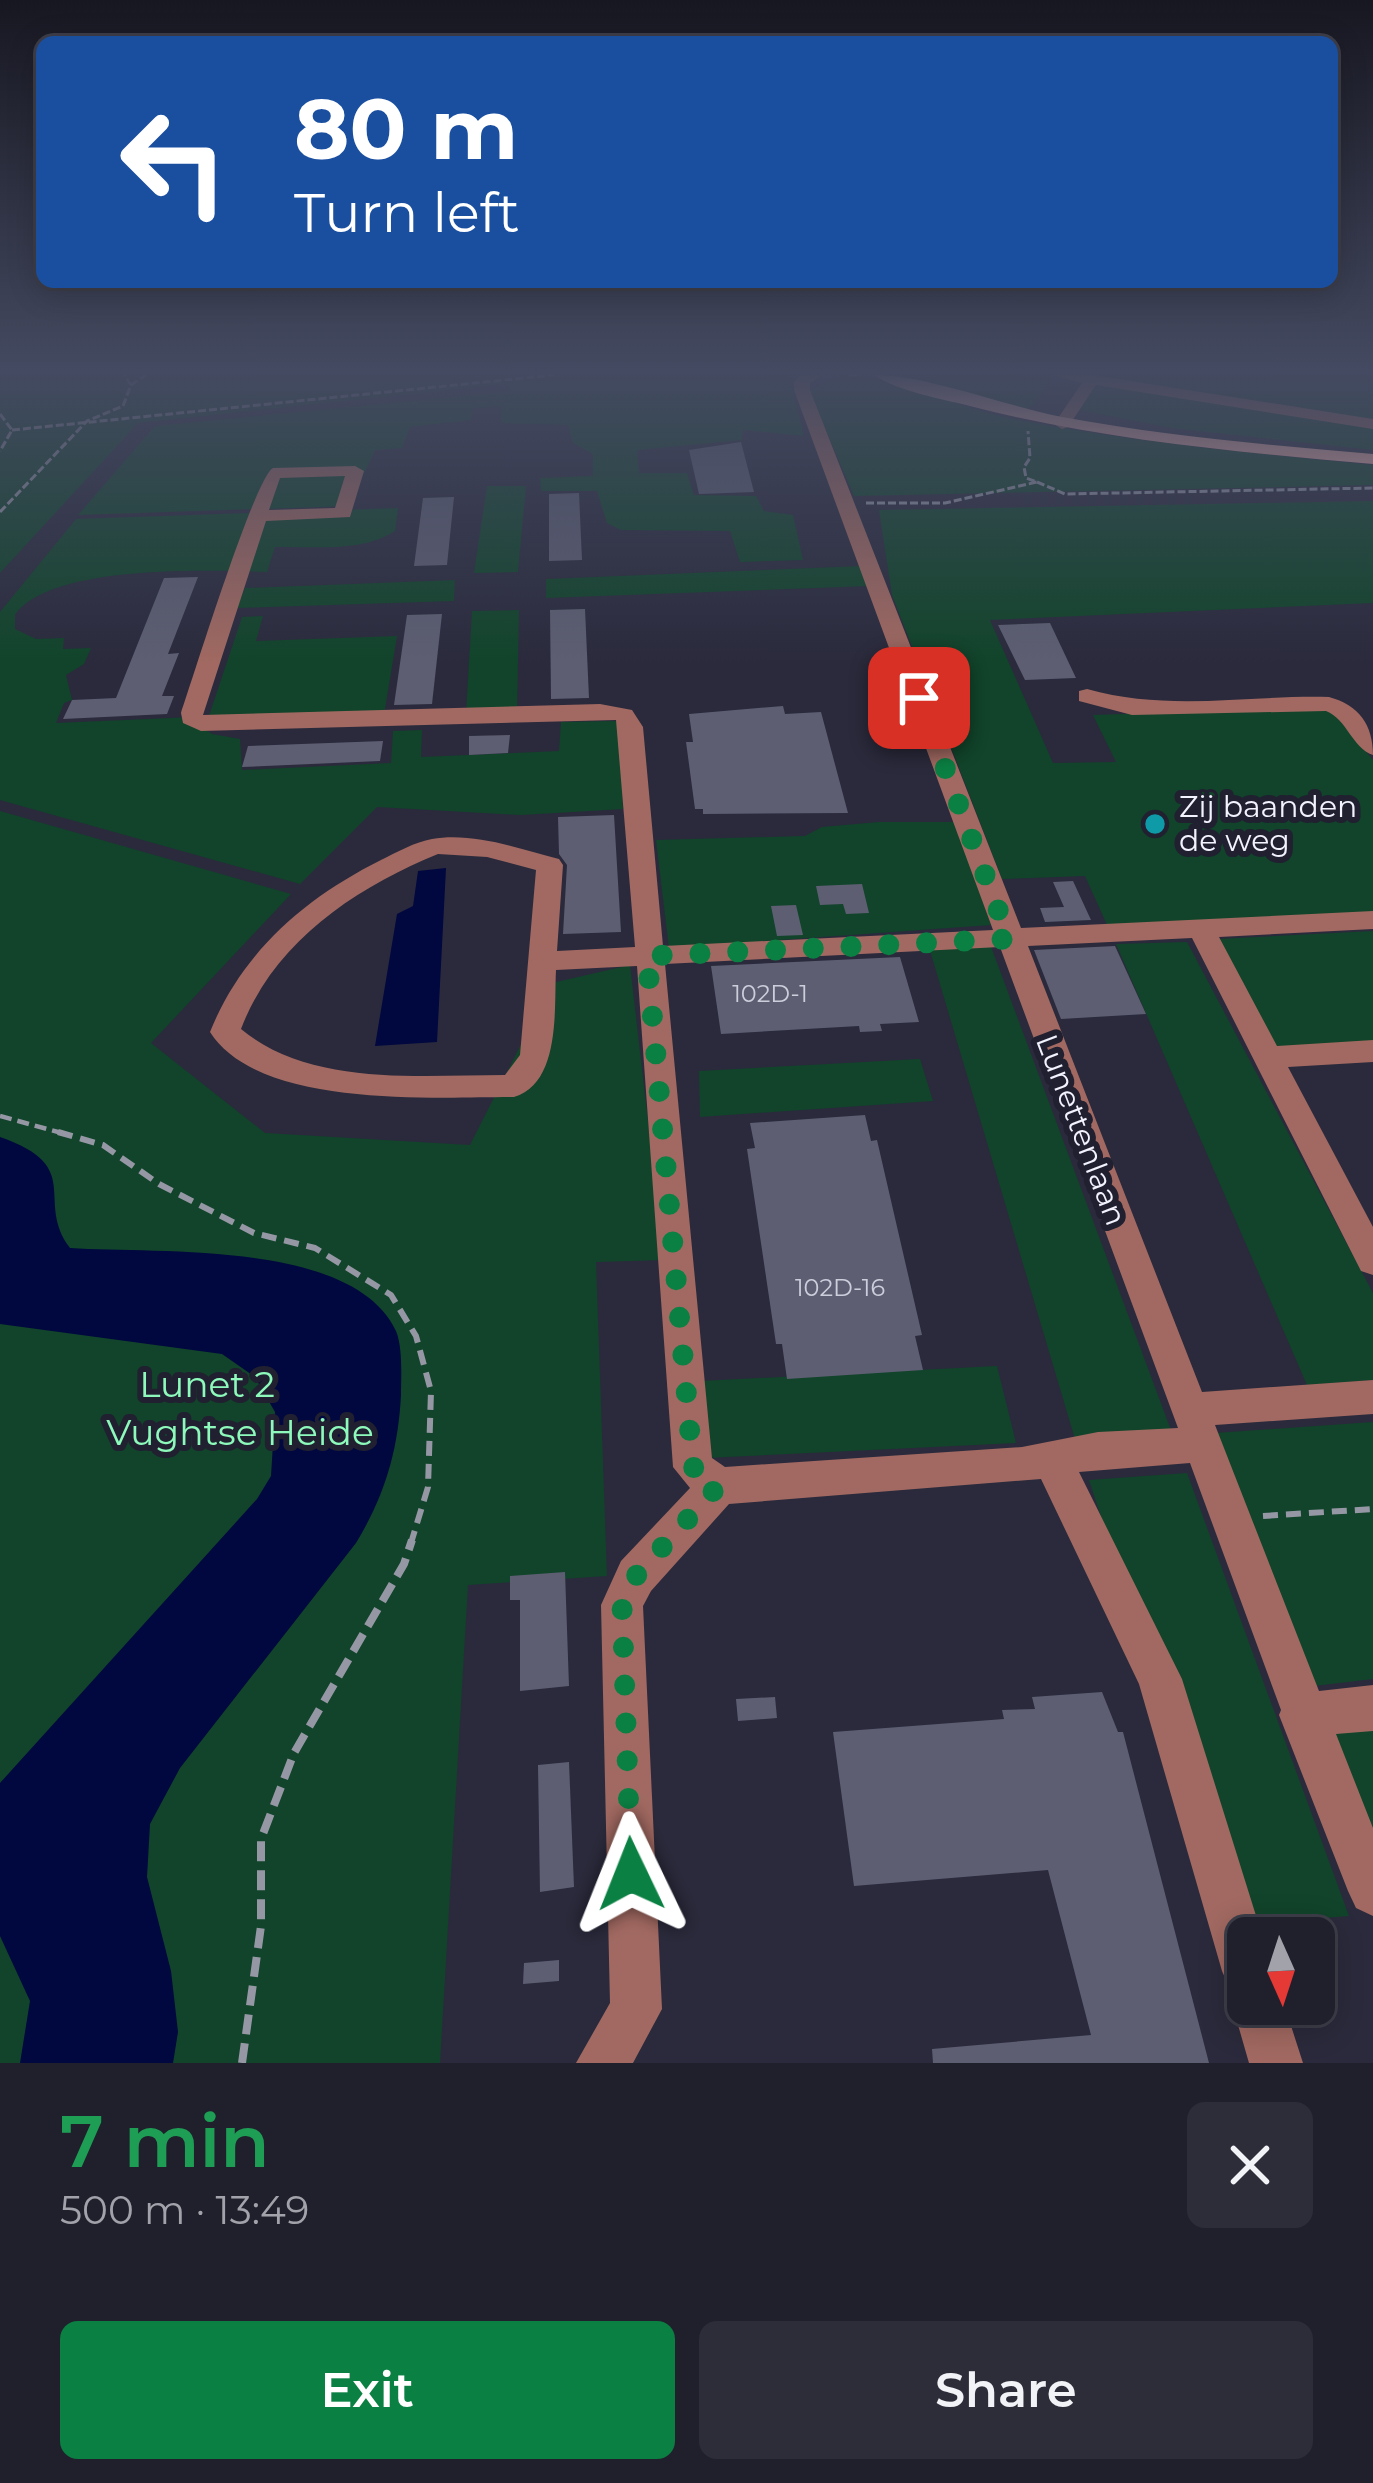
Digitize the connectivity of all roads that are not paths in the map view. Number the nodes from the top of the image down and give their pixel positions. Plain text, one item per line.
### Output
1 (344, 471) edge
2 (355, 471) edge
3 (832, 471) edge
4 (264, 501) junction
5 (1087, 696) dead end
6 (1373, 748) edge
7 (1373, 920) edge
8 (1201, 929) junction
9 (1009, 939) junction
10 (647, 956) junction
11 (545, 961) junction
12 (1373, 1051) edge
13 (1268, 1058) junction
14 (1373, 1261) edge
15 (1373, 1396) edge
16 (1194, 1427) junction
17 (1052, 1460) junction
18 (718, 1486) junction
19 (1373, 1708) edge
20 (1303, 1715) junction
21 (1373, 1891) edge
22 (1232, 1917) edge
23 (1264, 2025) edge
24 (603, 2063) edge
25 (1276, 2063) edge

1 - 4 street
2 - 4 street
3 - 9 street, Lunettenlaan
4 - 10 street
5 - 6 street
7 - 8 street
8 - 9 street
8 - 13 street
9 - 10 street
9 - 16 street, Lunettenlaan
10 - 11 street
10 - 18 street
11 - 11 street
12 - 13 street
13 - 14 street
15 - 16 street
16 - 17 street
16 - 20 street, Lunettenlaan
17 - 18 street
17 - 22 street
18 - 24 street
19 - 20 street
20 - 21 street, Lunettenlaan
23 - 25 street

